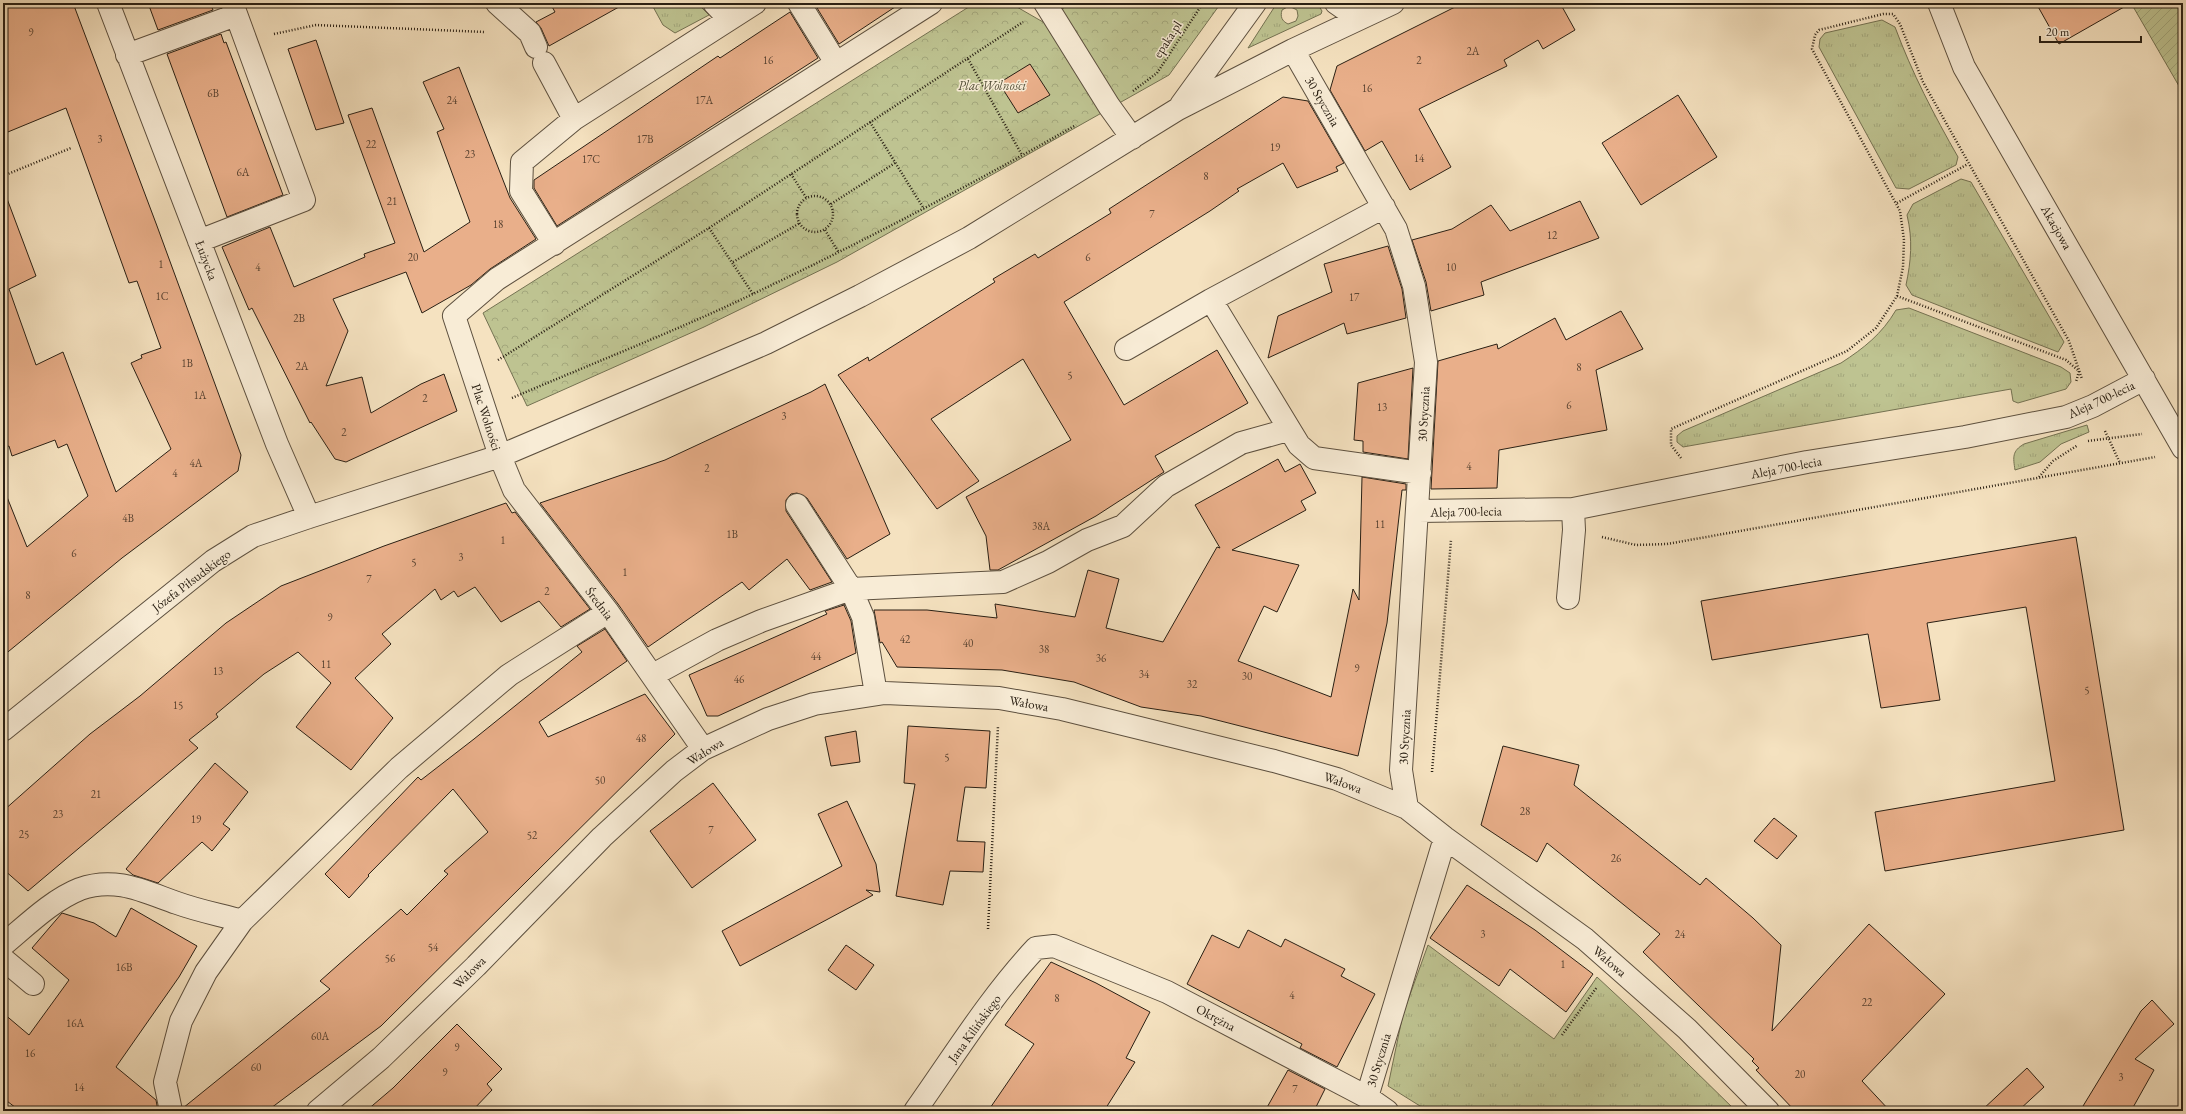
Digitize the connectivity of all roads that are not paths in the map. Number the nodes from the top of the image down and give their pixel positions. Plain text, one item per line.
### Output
1 (108, 3) edge
2 (497, 3) edge
3 (714, 3) edge
4 (755, 3) edge
5 (799, 3) edge
6 (931, 3) edge
7 (1255, 3) edge
8 (1336, 3) edge
9 (1393, 3) edge
10 (1939, 3) edge
11 (1046, 4) edge
12 (234, 9) edge
13 (729, 19) junction
14 (1360, 19) junction
15 (1293, 50) junction
16 (127, 55) junction
17 (836, 63) junction
18 (1178, 109) junction
19 (574, 119) junction
20 (1132, 138) junction
21 (1384, 207) junction
22 (199, 241) junction
23 (554, 244) junction
24 (1211, 300) junction
25 (1126, 349) dead end
26 (2144, 379) junction
27 (1288, 430) junction
28 (2183, 448) edge
29 (500, 456) junction
30 (1420, 474) junction
31 (797, 505) dead end
32 (1418, 511) junction
33 (309, 516) junction
34 (1574, 520) junction
35 (851, 590) junction
36 (1568, 598) dead end
37 (608, 612) junction
38 (653, 676) junction
39 (876, 694) junction
40 (3, 730) edge
41 (703, 749) junction
42 (1407, 808) junction
43 (1445, 838) junction
44 (242, 921) junction
45 (3, 945) edge
46 (1036, 948) joint
47 (3, 959) edge
48 (33, 984) dead end
49 (1379, 1107) edge
50 (171, 1111) edge
51 (318, 1111) edge
52 (915, 1111) edge
53 (1768, 1111) edge

1 - 16 street, Łużycka
2 - 19 street
3 - 13 street
4 - 13 street
5 - 17 street
6 - 17 street, Plac Wolności
7 - 18 street
8 - 14 street
9 - 14 street, Plac Wolności
10 - 26 street, Akacjowa
11 - 20 street
12 - 16 street
12 - 22 street
13 - 19 street
14 - 15 street, Plac Wolności
15 - 18 street, Plac Wolności
15 - 21 street, 30 Stycznia
16 - 22 street, Łużycka
17 - 23 street, Plac Wolności
18 - 20 street, Plac Wolności
19 - 23 street
20 - 29 street, Plac Wolności
21 - 24 street
21 - 30 street, 30 Stycznia
22 - 33 street, Łużycka
23 - 29 street, Plac Wolności
24 - 25 street
24 - 27 street
26 - 28 street, Akacjowa
26 - 34 street, Aleja 700-lecia
27 - 30 street
27 - 35 street
29 - 33 street, Józefa Piłsudskiego
29 - 37 street, Średnia
30 - 32 street, 30 Stycznia
31 - 35 street
32 - 34 street, Aleja 700-lecia
32 - 42 street, 30 Stycznia
33 - 40 street, Józefa Piłsudskiego
34 - 36 street
35 - 38 street
35 - 39 street
37 - 38 street, Średnia
37 - 44 street
38 - 41 street, Średnia
39 - 41 street, Wałowa
39 - 42 street, Wałowa
41 - 51 street, Wałowa
42 - 43 street, Wałowa
43 - 49 street, 30 Stycznia
43 - 53 street, Wałowa
44 - 45 street
44 - 50 street
46 - 49 street, Okrężna
46 - 52 street, Jana Kilińskiego
47 - 48 street

